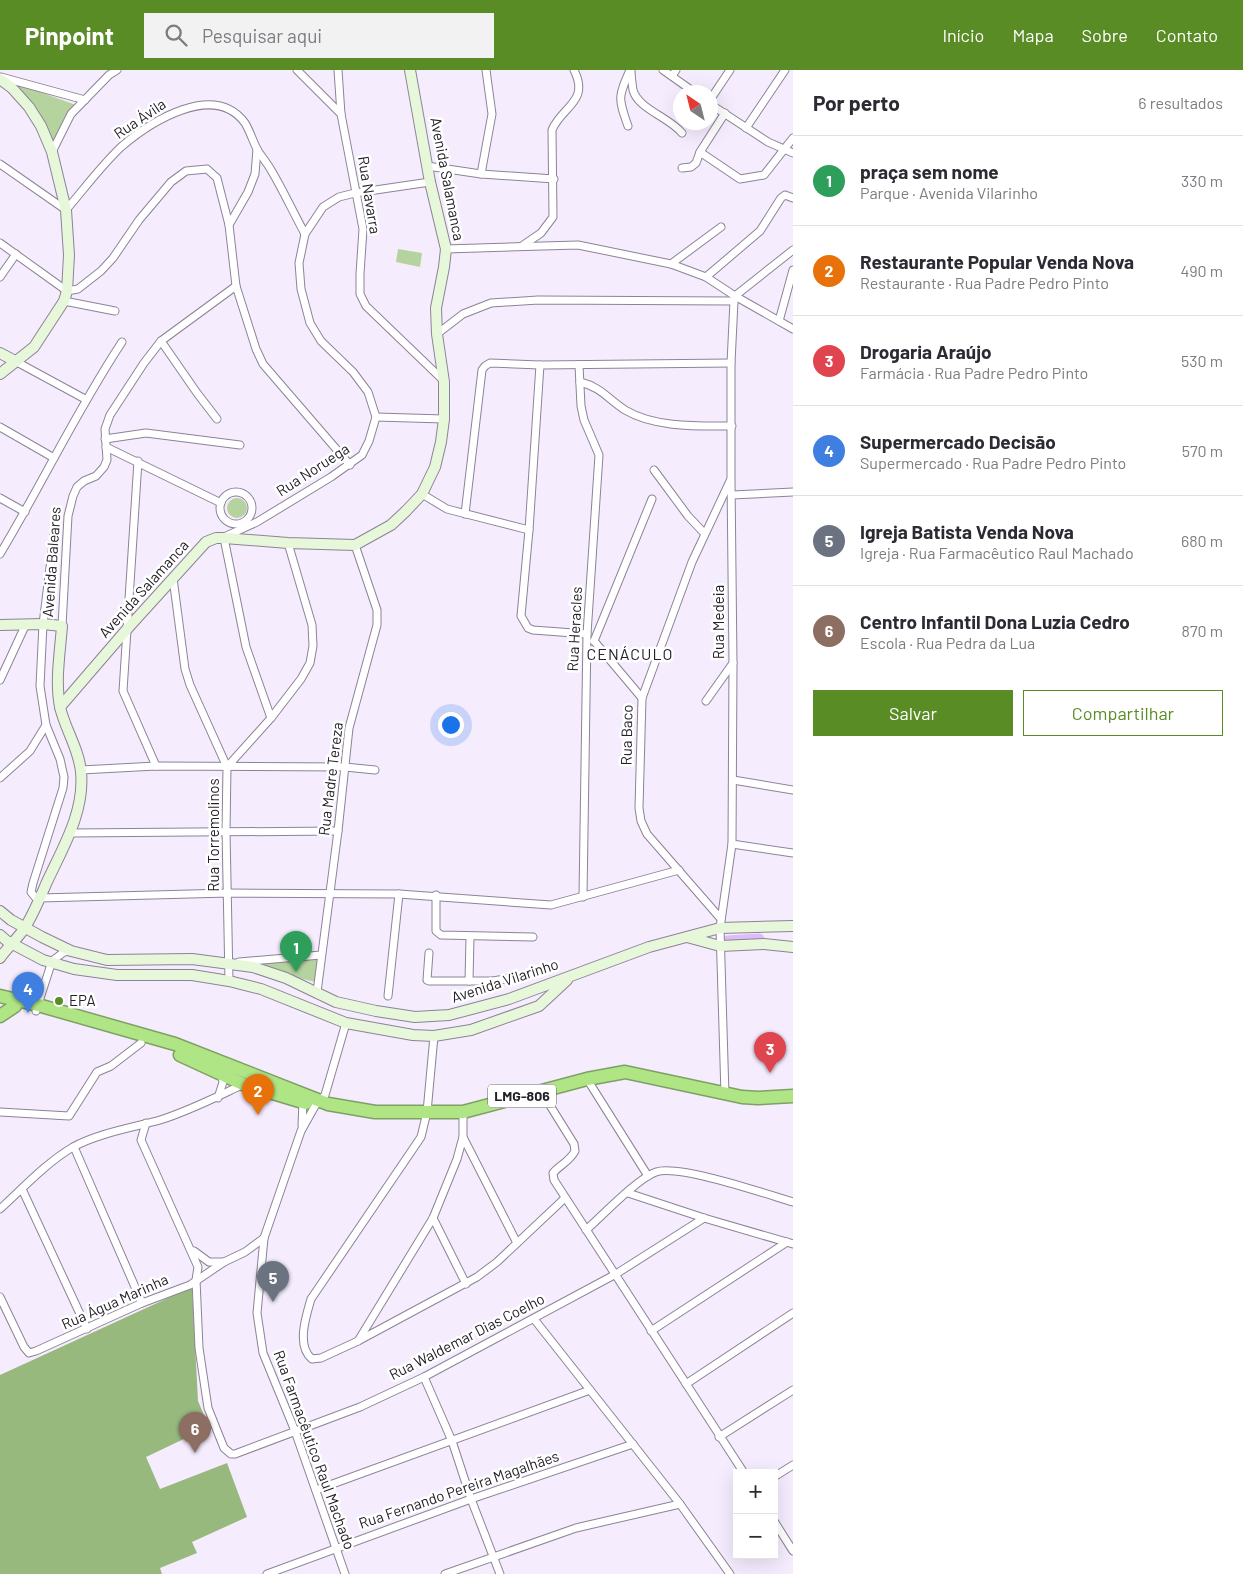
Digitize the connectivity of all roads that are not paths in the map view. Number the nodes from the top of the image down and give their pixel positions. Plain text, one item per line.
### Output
1 (117, 70) edge
2 (297, 70) edge
3 (338, 70) edge
4 (410, 70) edge
5 (486, 70) edge
6 (574, 70) edge
7 (630, 70) edge
8 (663, 70) edge
9 (730, 70) edge
10 (785, 70) edge
11 (674, 73) edge
12 (0, 78) edge
13 (687, 85) edge
14 (718, 88) edge
15 (85, 100) junction
16 (718, 109) edge
17 (725, 113) junction
18 (341, 114) junction
19 (628, 126) dead end
20 (746, 128) junction
21 (682, 133) dead end
22 (793, 138) edge
23 (257, 149) junction
24 (785, 150) junction
25 (52, 152) junction
26 (700, 152) junction
27 (793, 153) edge
28 (0, 164) edge
29 (427, 166) junction
30 (682, 168) dead end
31 (481, 174) junction
32 (554, 179) junction
33 (430, 182) junction
34 (356, 193) junction
35 (793, 198) edge
36 (66, 210) junction
37 (229, 225) junction
38 (721, 228) dead end
39 (304, 234) junction
40 (0, 243) edge
41 (522, 246) junction
42 (446, 249) junction
43 (793, 250) edge
44 (16, 254) junction
45 (671, 264) junction
46 (793, 270) edge
47 (0, 277) edge
48 (706, 277) junction
49 (236, 286) junction
50 (65, 296) junction
51 (735, 298) junction
52 (115, 311) dead end
53 (780, 321) junction
54 (793, 329) edge
55 (437, 334) junction
56 (161, 341) junction
57 (122, 342) dead end
58 (0, 353) edge
59 (15, 362) junction
60 (731, 363) junction
61 (540, 365) junction
62 (579, 365) junction
63 (0, 374) edge
64 (444, 382) junction
65 (580, 382) junction
66 (85, 399) junction
67 (376, 417) junction
68 (217, 419) dead end
69 (444, 419) junction
70 (732, 426) junction
71 (0, 427) edge
72 (106, 443) junction
73 (240, 445) dead end
74 (54, 458) junction
75 (138, 461) junction
76 (350, 465) junction
77 (654, 470) dead end
78 (731, 480) junction
79 (793, 492) edge
80 (422, 494) junction
81 (732, 495) junction
82 (0, 498) edge
83 (652, 499) dead end
84 (221, 503) junction
85 (25, 512) junction
86 (465, 514) junction
87 (250, 518) junction
88 (258, 522) junction
89 (231, 523) junction
90 (55, 527) dead end
91 (529, 530) junction
92 (704, 533) junction
93 (224, 538) junction
94 (288, 543) junction
95 (355, 545) junction
96 (0, 554) edge
97 (174, 578) junction
98 (42, 624) junction
99 (0, 625) edge
100 (25, 626) junction
101 (62, 626) junction
102 (128, 628) junction
103 (587, 634) junction
104 (590, 642) junction
105 (733, 663) junction
106 (0, 680) edge
107 (642, 698) junction
108 (706, 702) dead end
109 (60, 707) junction
110 (271, 718) junction
111 (46, 725) junction
112 (156, 766) junction
113 (227, 767) junction
114 (344, 767) junction
115 (81, 770) junction
116 (376, 770) dead end
117 (0, 778) edge
118 (733, 780) junction
119 (793, 790) edge
120 (226, 831) junction
121 (338, 831) junction
122 (70, 833) junction
123 (732, 844) junction
124 (793, 854) edge
125 (679, 870) junction
126 (228, 893) junction
127 (399, 894) junction
128 (330, 895) junction
129 (436, 895) junction
130 (583, 897) junction
131 (40, 898) junction
132 (34, 908) junction
133 (0, 911) edge
134 (11, 920) junction
135 (720, 923) junction
136 (793, 926) edge
137 (25, 928) junction
138 (686, 936) junction
139 (470, 937) junction
140 (533, 937) dead end
141 (5, 942) edge
142 (716, 946) junction
143 (793, 947) edge
144 (71, 951) junction
145 (429, 953) dead end
146 (321, 955) junction
147 (0, 958) edge
148 (52, 962) junction
149 (228, 963) junction
150 (574, 975) junction
151 (512, 978) dead end
152 (229, 981) junction
153 (468, 981) junction
154 (317, 992) junction
155 (0, 996) edge
156 (388, 996) dead end
157 (284, 999) junction
158 (336, 1002) junction
159 (0, 1005) edge
160 (15, 1006) junction
161 (37, 1008) junction
162 (0, 1016) edge
163 (346, 1022) junction
164 (434, 1036) junction
165 (141, 1042) junction
166 (221, 1074) junction
167 (587, 1079) junction
168 (277, 1083) junction
169 (243, 1084) junction
170 (793, 1089) edge
171 (541, 1092) junction
172 (722, 1092) junction
173 (793, 1096) edge
174 (218, 1098) junction
175 (314, 1102) junction
176 (0, 1112) edge
177 (428, 1112) junction
178 (463, 1112) junction
179 (146, 1123) junction
180 (301, 1131) junction
181 (463, 1137) junction
182 (74, 1147) junction
183 (648, 1176) junction
184 (22, 1189) junction
185 (628, 1193) junction
186 (565, 1198) junction
187 (793, 1202) edge
188 (0, 1208) edge
189 (433, 1218) junction
190 (704, 1218) junction
191 (586, 1230) junction
192 (264, 1238) junction
193 (517, 1243) junction
194 (790, 1243) edge
195 (192, 1249) junction
196 (224, 1262) junction
197 (616, 1274) junction
198 (196, 1280) junction
199 (466, 1284) junction
200 (0, 1297) edge
201 (142, 1303) junction
202 (793, 1313) edge
203 (534, 1319) junction
204 (87, 1329) junction
205 (651, 1331) junction
206 (358, 1341) junction
207 (424, 1377) junction
208 (686, 1384) junction
209 (590, 1390) junction
210 (793, 1390) edge
211 (295, 1431) junction
212 (719, 1437) junction
213 (452, 1441) junction
214 (634, 1444) junction
215 (793, 1466) edge
216 (741, 1469) edge
217 (778, 1475) edge
218 (316, 1490) junction
219 (471, 1499) junction
220 (680, 1504) junction
221 (778, 1527) edge
222 (336, 1549) junction
223 (793, 1551) edge
224 (493, 1556) junction
225 (269, 1574) edge
226 (345, 1574) edge
227 (445, 1574) edge
228 (500, 1574) edge
229 (730, 1574) edge

1 - 15 street
2 - 18 street
3 - 18 street, Rua Navarra
4 - 29 street, Avenida Salamanca
5 - 31 street
6 - 32 street
7 - 19 street
7 - 21 street
8 - 11 street
9 - 14 street
10 - 20 street
11 - 13 street
12 - 15 street
12 - 25 street
15 - 25 street
16 - 17 street
17 - 20 street
17 - 26 street
18 - 34 street, Rua Navarra
20 - 24 street
22 - 24 street
23 - 36 street, Rua Ávila
23 - 37 street
23 - 39 street, Rua Ávila
24 - 26 street
24 - 27 street
25 - 36 street
26 - 30 street
28 - 36 street
29 - 31 street
29 - 33 street, Avenida Salamanca
31 - 32 street
32 - 41 street
33 - 34 street
33 - 42 street, Avenida Salamanca
34 - 39 street
34 - 64 street, Rua Navarra
35 - 48 street
36 - 50 street
37 - 49 street
37 - 50 street
38 - 45 street
39 - 67 street
40 - 44 street
41 - 42 street
41 - 45 street
42 - 55 street, Avenida Salamanca
43 - 51 street
44 - 47 street
44 - 50 street
45 - 48 street
46 - 53 street
48 - 51 street
49 - 56 street, Avenida Baleares
49 - 76 street
50 - 52 street
50 - 59 street
51 - 53 street
51 - 55 street
51 - 60 street, Rua Medeia
53 - 54 street
55 - 64 street, Avenida Salamanca
56 - 68 street
56 - 72 street, Avenida Baleares
57 - 66 street
58 - 59 street
59 - 63 street
59 - 66 street
60 - 62 street
60 - 70 street, Rua Medeia
61 - 62 street
61 - 86 street
61 - 91 street
62 - 65 street, Rua Heracles
64 - 69 street, Avenida Salamanca
65 - 70 street
65 - 103 street, Rua Heracles
66 - 74 street
67 - 69 street
67 - 76 street, Rua Noruega
69 - 80 street, Avenida Salamanca
70 - 78 street, Rua Medeia
71 - 74 street
72 - 73 street
72 - 75 street
72 - 101 street, Avenida Baleares
74 - 85 street
75 - 84 street
75 - 102 street
76 - 88 street, Rua Noruega
77 - 92 street
78 - 81 street, Rua Medeia
78 - 92 street, Rua Baco
79 - 81 street
80 - 86 street
80 - 95 street, Avenida Salamanca
81 - 105 street, Rua Medeia
82 - 85 street
83 - 104 street
84 - 87 street
84 - 89 street
85 - 96 street
86 - 91 street
87 - 88 street
87 - 89 street
88 - 93 street, Rua Noruega
89 - 93 street
90 - 98 street, Avenida Baleares
91 - 103 street
92 - 107 street, Rua Baco
93 - 94 street, Avenida Salamanca
93 - 97 street, Avenida Salamanca
93 - 110 street
94 - 95 street, Avenida Salamanca
94 - 110 street
95 - 114 street, Rua Madre Tereza
97 - 102 street, Avenida Salamanca
97 - 113 street, Rua Torremolinos
98 - 100 street
98 - 101 street
98 - 111 street, Avenida Baleares
99 - 100 street
100 - 106 street
101 - 109 street, Avenida Baleares
102 - 109 street, Avenida Salamanca
102 - 112 street
103 - 104 street, Rua Heracles
104 - 107 street
104 - 130 street, Rua Heracles
105 - 108 street
105 - 118 street, Rua Medeia
107 - 125 street, Rua Baco
109 - 115 street, Avenida Baleares
110 - 113 street
111 - 117 street
111 - 131 street, Avenida Baleares
112 - 113 street
112 - 115 street
113 - 114 street
113 - 120 street, Rua Torremolinos
114 - 116 street
114 - 121 street, Rua Madre Tereza
115 - 122 street, Avenida Baleares
118 - 119 street
118 - 123 street, Rua Medeia
120 - 121 street
120 - 122 street
120 - 126 street, Rua Torremolinos
121 - 128 street, Rua Madre Tereza
122 - 131 street, Avenida Baleares
123 - 124 street
123 - 135 street, Rua Medeia
125 - 130 street
125 - 135 street, Rua Baco
126 - 128 street
126 - 131 street
126 - 149 street, Rua Torremolinos
127 - 128 street
127 - 129 street
127 - 156 street
128 - 146 street, Rua Madre Tereza
129 - 130 street
129 - 139 street
131 - 132 street, Avenida Baleares
132 - 134 street
132 - 137 street, Avenida Baleares
133 - 134 street, Avenida Vilarinho
134 - 137 street, Avenida Vilarinho
135 - 136 street, Avenida Vilarinho
135 - 138 street, Avenida Vilarinho
135 - 142 street, Rua Medeia
137 - 141 street, Avenida Baleares
137 - 144 street, Avenida Vilarinho
138 - 142 street
138 - 150 street, Avenida Vilarinho
139 - 140 street
139 - 153 street
141 - 147 street, Avenida Baleares
141 - 148 street
142 - 143 street
142 - 172 street, Rua Medeia
144 - 148 street
144 - 149 street, Avenida Vilarinho
145 - 153 street
146 - 149 street
146 - 154 street, Rua Madre Tereza
148 - 152 street
148 - 161 street
149 - 152 street, Rua Torremolinos
149 - 154 street, Avenida Vilarinho
150 - 158 street, Avenida Vilarinho
150 - 164 street
151 - 153 street
152 - 157 street
154 - 157 street
154 - 158 street, Avenida Vilarinho
155 - 161 highway, LMG-806
157 - 163 street
158 - 163 street
159 - 160 highway, LMG-806
160 - 161 highway, LMG-806
160 - 162 highway
161 - 165 highway, LMG-806
161 - 168 highway, LMG-806
163 - 164 street
163 - 175 street
164 - 177 street
165 - 166 highway, LMG-806
165 - 176 street
166 - 169 highway, LMG-806
166 - 174 street
167 - 171 highway, LMG-806
167 - 172 highway, LMG-806
167 - 183 street
168 - 169 street
168 - 175 highway, LMG-806
169 - 174 street
169 - 175 highway, LMG-806
170 - 172 highway, LMG-806
171 - 178 highway, LMG-806
171 - 186 street
172 - 173 highway, LMG-806
174 - 179 street
175 - 177 highway, LMG-806
175 - 180 street, Rua Farmacêutico Raul Machado
175 - 180 street, Rua Farmacêutico Raul Machado
177 - 178 highway, LMG-806
177 - 206 street
178 - 181 street
179 - 182 street
179 - 195 street
180 - 192 street, Rua Farmacêutico Raul Machado
181 - 189 street
181 - 193 street
182 - 184 street
182 - 201 street
183 - 185 street
183 - 187 street
184 - 188 street
184 - 204 street
185 - 190 street
185 - 191 street
186 - 191 street
186 - 193 street
189 - 199 street
189 - 206 street
190 - 194 street
190 - 197 street, Rua Waldemar Dias Coelho
191 - 197 street
192 - 196 street, Rua Água Marinha
192 - 211 street, Rua Farmacêutico Raul Machado
193 - 199 street
194 - 205 street
195 - 196 street
195 - 198 street
196 - 198 street, Rua Água Marinha
197 - 203 street, Rua Waldemar Dias Coelho
197 - 205 street
198 - 201 street, Rua Água Marinha
198 - 211 street, Rua Waldemar Dias Coelho
199 - 206 street
200 - 204 street, Rua Água Marinha
201 - 204 street, Rua Água Marinha
202 - 208 street
203 - 207 street, Rua Waldemar Dias Coelho
203 - 209 street
205 - 208 street
207 - 211 street, Rua Waldemar Dias Coelho
207 - 213 street
208 - 212 street
209 - 213 street
209 - 214 street
210 - 212 street
211 - 218 street, Rua Farmacêutico Raul Machado
212 - 216 street
213 - 218 street
213 - 219 street
214 - 219 street, Rua Fernando Pereira Magalhães
214 - 220 street
215 - 217 street
218 - 222 street, Rua Farmacêutico Raul Machado
219 - 222 street, Rua Fernando Pereira Magalhães
219 - 224 street
220 - 224 street
220 - 229 street
221 - 223 street
222 - 225 street, Rua Fernando Pereira Magalhães
222 - 226 street, Rua Farmacêutico Raul Machado
224 - 227 street
224 - 228 street

